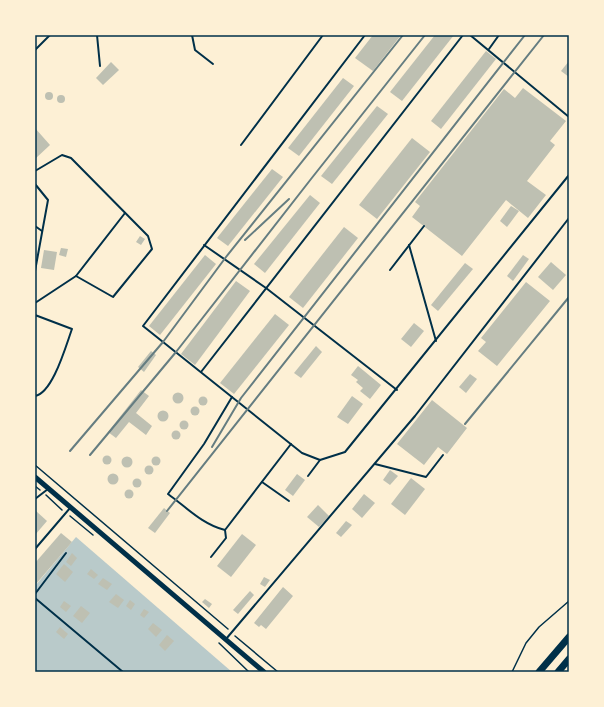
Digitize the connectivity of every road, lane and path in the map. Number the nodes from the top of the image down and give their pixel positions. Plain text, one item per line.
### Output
1 (50, 35) edge
2 (98, 35) edge
3 (192, 35) edge
4 (323, 35) edge
5 (364, 35) edge
6 (463, 35) edge
7 (470, 35) edge
8 (499, 35) edge
9 (489, 49) junction
10 (35, 50) edge
11 (213, 64) dead end
12 (100, 66) dead end
13 (569, 117) edge
14 (241, 145) dead end
15 (35, 171) edge
16 (569, 175) edge
17 (35, 184) edge
18 (125, 213) junction
19 (569, 218) edge
20 (35, 226) edge
21 (424, 226) dead end
22 (42, 231) junction
23 (204, 245) junction
24 (409, 245) junction
25 (35, 269) edge
26 (390, 270) dead end
27 (76, 276) junction
28 (266, 288) junction
29 (35, 303) edge
30 (35, 315) edge
31 (436, 341) junction
32 (201, 372) junction
33 (397, 390) junction
34 (35, 396) edge
35 (232, 397) junction
36 (291, 444) junction
37 (443, 455) dead end
38 (320, 460) junction
39 (374, 464) junction
40 (35, 465) edge
41 (308, 476) dead end
42 (35, 477) edge
43 (262, 482) junction
44 (35, 486) edge
45 (49, 489) junction
46 (43, 493) junction
47 (35, 499) edge
48 (289, 502) dead end
49 (70, 508) junction
50 (66, 512) junction
51 (225, 530) junction
52 (95, 537) dead end
53 (35, 549) edge
54 (66, 554) dead end
55 (211, 557) dead end
56 (35, 594) edge
57 (35, 598) edge
58 (569, 600) edge
59 (232, 632) junction
60 (569, 637) edge
61 (226, 640) junction
62 (218, 641) dead end
63 (569, 659) edge
64 (123, 672) edge
65 (249, 672) edge
66 (264, 672) edge
67 (278, 672) edge
68 (512, 672) edge
69 (539, 672) edge
70 (558, 672) edge

1 - 10 lane
2 - 12 lane
3 - 11 lane
4 - 14 lane
5 - 23 lane
6 - 28 lane
7 - 9 lane
8 - 9 lane
9 - 13 lane
15 - 18 lane
16 - 31 lane
17 - 22 lane
18 - 27 lane
18 - 27 lane
19 - 39 lane
20 - 22 lane
21 - 24 lane
22 - 25 lane
23 - 28 lane
23 - 32 lane
24 - 26 lane
24 - 31 lane
27 - 29 lane
28 - 32 lane
28 - 33 lane
30 - 34 lane
31 - 33 lane
32 - 35 lane
33 - 38 lane
35 - 36 lane
35 - 51 lane
36 - 38 lane
36 - 43 lane
37 - 39 lane
38 - 41 lane
39 - 59 lane
40 - 59 path
42 - 45 street
43 - 48 lane
43 - 51 lane
44 - 46 path
45 - 46 lane
45 - 49 street
46 - 47 lane
46 - 50 path
49 - 50 lane
49 - 61 street
50 - 52 path
50 - 53 lane
51 - 55 lane
54 - 56 lane
57 - 64 lane
58 - 68 path
59 - 61 lane
59 - 67 path
60 - 69 main road
61 - 66 street
62 - 65 path
63 - 70 main road

